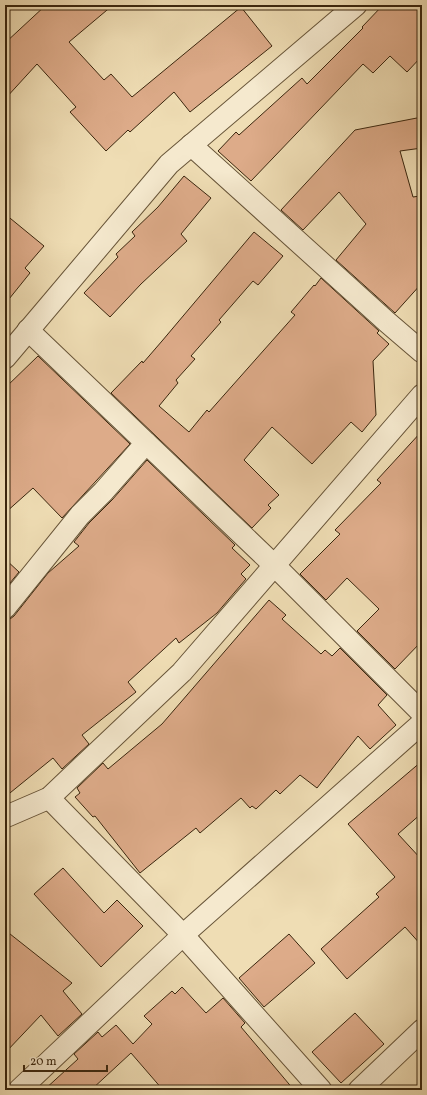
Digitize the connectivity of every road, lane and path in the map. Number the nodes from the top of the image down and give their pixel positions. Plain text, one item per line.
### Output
1 (356, 5) edge
2 (191, 144) junction
3 (28, 330) junction
4 (422, 352) edge
5 (5, 358) edge
6 (422, 395) edge
7 (146, 443) junction
8 (275, 566) junction
9 (5, 608) edge
10 (422, 713) edge
11 (422, 723) edge
12 (49, 798) junction
13 (5, 817) edge
14 (183, 935) junction
15 (422, 1030) edge
16 (19, 1090) edge
17 (321, 1090) edge
18 (358, 1090) edge

1 - 2 street
2 - 3 street
2 - 4 street
3 - 5 street
3 - 7 street
6 - 8 street
7 - 8 street
7 - 9 street
8 - 10 street
8 - 12 street
11 - 14 street
12 - 13 street
12 - 14 street
14 - 16 street
14 - 17 street
15 - 18 street

